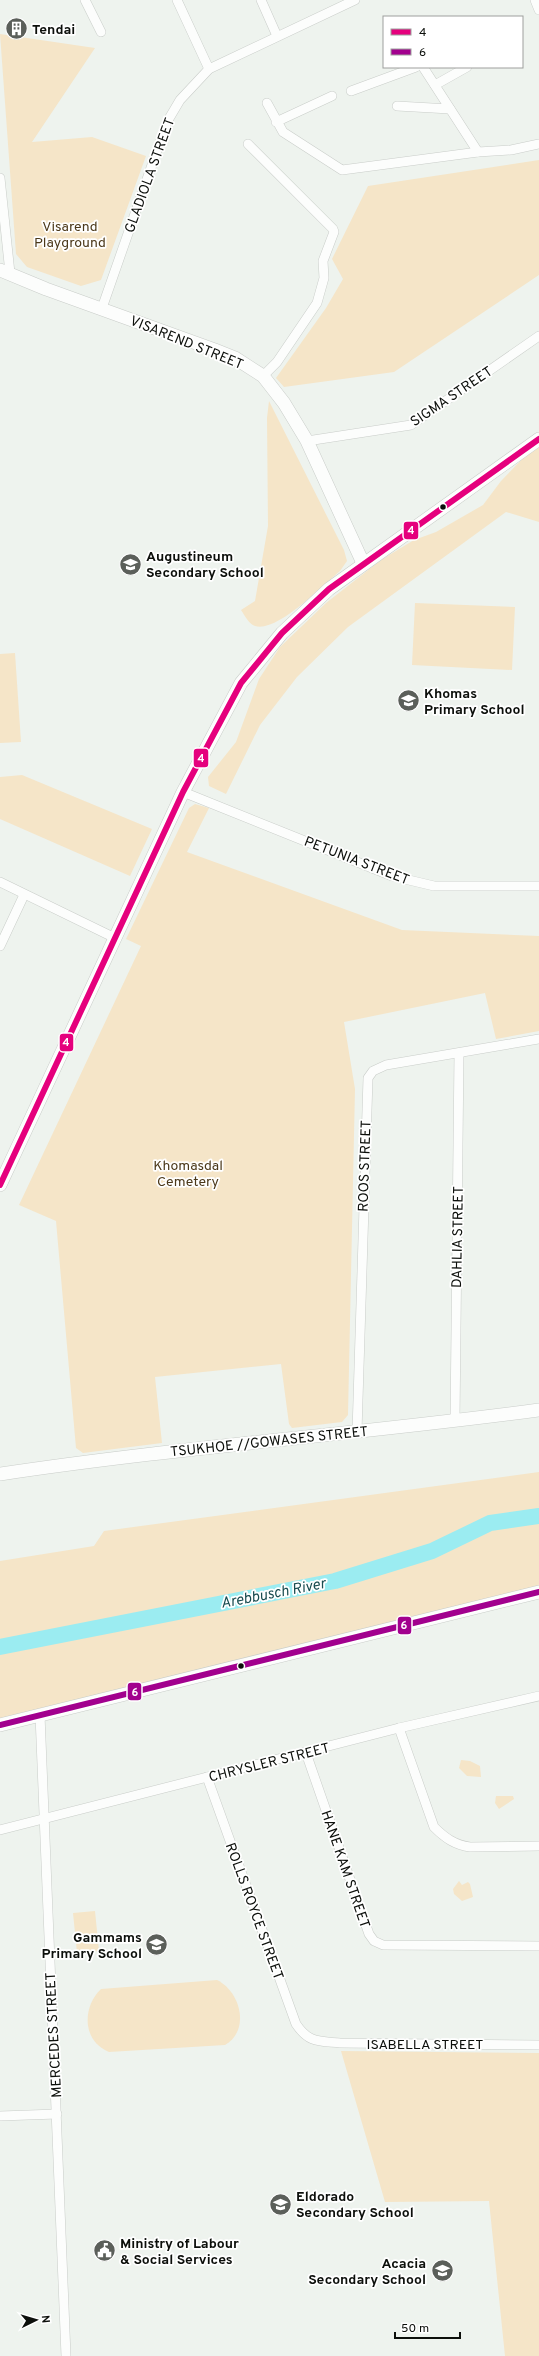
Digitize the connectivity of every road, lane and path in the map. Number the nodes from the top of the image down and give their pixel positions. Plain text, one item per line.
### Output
1 (85, 0) edge
2 (177, 0) edge
3 (261, 0) edge
4 (355, 0) edge
5 (534, 0) edge
6 (539, 10) edge
7 (101, 32) dead end
8 (277, 36) junction
9 (413, 68) edge
10 (424, 68) edge
11 (465, 68) edge
12 (209, 69) junction
13 (435, 84) junction
14 (351, 91) dead end
15 (332, 96) dead end
16 (267, 103) dead end
17 (397, 106) dead end
18 (450, 109) junction
19 (276, 122) junction
20 (248, 144) dead end
21 (539, 144) edge
22 (478, 152) junction
23 (0, 178) edge
24 (5, 271) edge
25 (102, 308) junction
26 (539, 336) edge
27 (263, 376) junction
28 (539, 439) edge
29 (307, 441) junction
30 (363, 563) junction
31 (183, 792) junction
32 (0, 882) edge
33 (539, 886) edge
34 (24, 895) junction
35 (115, 938) junction
36 (0, 946) edge
37 (539, 1039) edge
38 (459, 1053) junction
39 (0, 1185) edge
40 (539, 1410) edge
41 (455, 1421) junction
42 (357, 1432) junction
43 (0, 1474) edge
44 (539, 1592) edge
45 (539, 1696) edge
46 (40, 1715) junction
47 (0, 1725) edge
48 (399, 1728) junction
49 (306, 1753) junction
50 (207, 1777) junction
51 (43, 1820) junction
52 (0, 1830) edge
53 (539, 1846) edge
54 (539, 1946) edge
55 (311, 2040) joint
56 (539, 2045) edge
57 (57, 2114) junction
58 (0, 2116) edge
59 (66, 2356) edge

1 - 7 street
2 - 12 street
3 - 8 street
4 - 8 street, GLADIOLA STREET
5 - 6 street
8 - 12 street, GLADIOLA STREET
9 - 14 street
10 - 13 street
11 - 13 street
12 - 25 street, GLADIOLA STREET
13 - 18 street
15 - 19 street
16 - 19 street
17 - 18 street
18 - 22 street
19 - 22 street
20 - 27 street
21 - 22 street
23 - 24 street
24 - 25 street, VISAREND STREET
25 - 27 street, VISAREND STREET
26 - 29 street, SIGMA STREET
27 - 29 street, VISAREND STREET
28 - 30 street
29 - 30 street, VISAREND STREET
30 - 31 street
31 - 33 street, PETUNIA STREET
31 - 35 street
32 - 34 street
34 - 35 street
34 - 36 street
35 - 39 street
37 - 38 street, ROOS STREET
38 - 41 street, DAHLIA STREET
38 - 42 street, ROOS STREET
40 - 41 street, TSUKHOE //GOWASES STREET
41 - 42 street, TSUKHOE //GOWASES STREET
42 - 43 street, TSUKHOE //GOWASES STREET
44 - 46 street
45 - 48 street, CHRYSLER STREET
46 - 47 street
46 - 51 street, MERCEDES STREET
48 - 49 street, CHRYSLER STREET
48 - 53 street
49 - 50 street, CHRYSLER STREET
49 - 54 street, HANE KAM STREET
50 - 51 street, CHRYSLER STREET
50 - 55 street, ROLLS ROYCE STREET
51 - 52 street, CHRYSLER STREET
51 - 57 street, MERCEDES STREET
55 - 56 street, ISABELLA STREET
57 - 58 street
57 - 59 street, MERCEDES STREET

